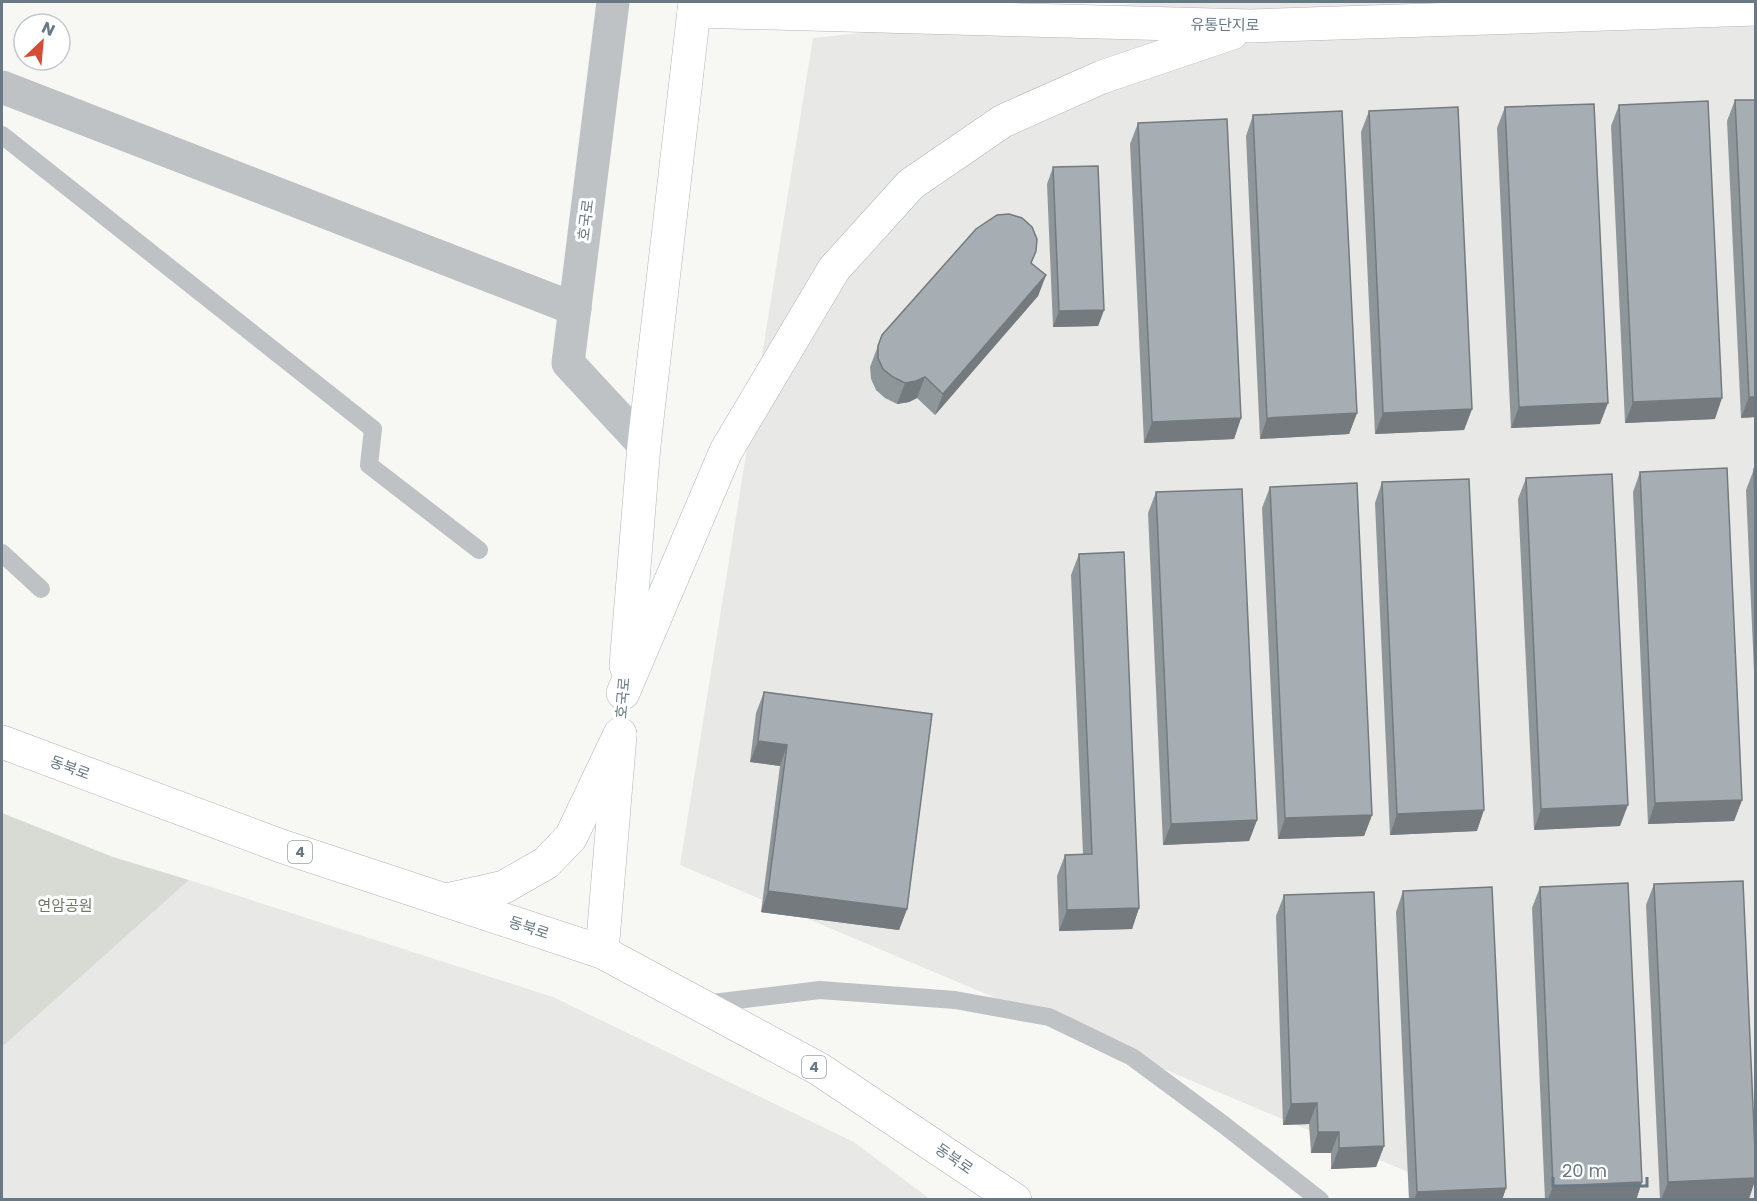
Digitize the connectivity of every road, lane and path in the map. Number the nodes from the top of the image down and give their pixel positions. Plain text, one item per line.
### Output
1 (613, 2) edge
2 (695, 6) edge
3 (1755, 9) edge
4 (1251, 26) junction
5 (2, 87) edge
6 (2, 135) edge
7 (575, 309) junction
8 (644, 445) junction
9 (479, 550) dead end
10 (2, 553) edge
11 (41, 589) dead end
12 (623, 693) junction
13 (620, 734) junction
14 (2, 742) edge
15 (446, 900) junction
16 (602, 952) junction
17 (699, 1005) junction
18 (1015, 1200) edge
19 (1320, 1200) edge

1 - 7 street, 호국로
2 - 4 main road, 유통단지로
2 - 8 main road, 호국로
3 - 4 main road, 유통단지로
4 - 12 main road
5 - 7 street
6 - 9 lane
7 - 8 street, 호국로
8 - 12 main road, 호국로
10 - 11 lane
12 - 13 main road, 호국로
13 - 15 main road
13 - 16 main road, 호국로
14 - 15 main road, 동북로 / 4
15 - 16 main road, 동북로 / 4
16 - 17 main road, 동북로 / 4
17 - 18 main road, 동북로 / 4
17 - 19 lane

